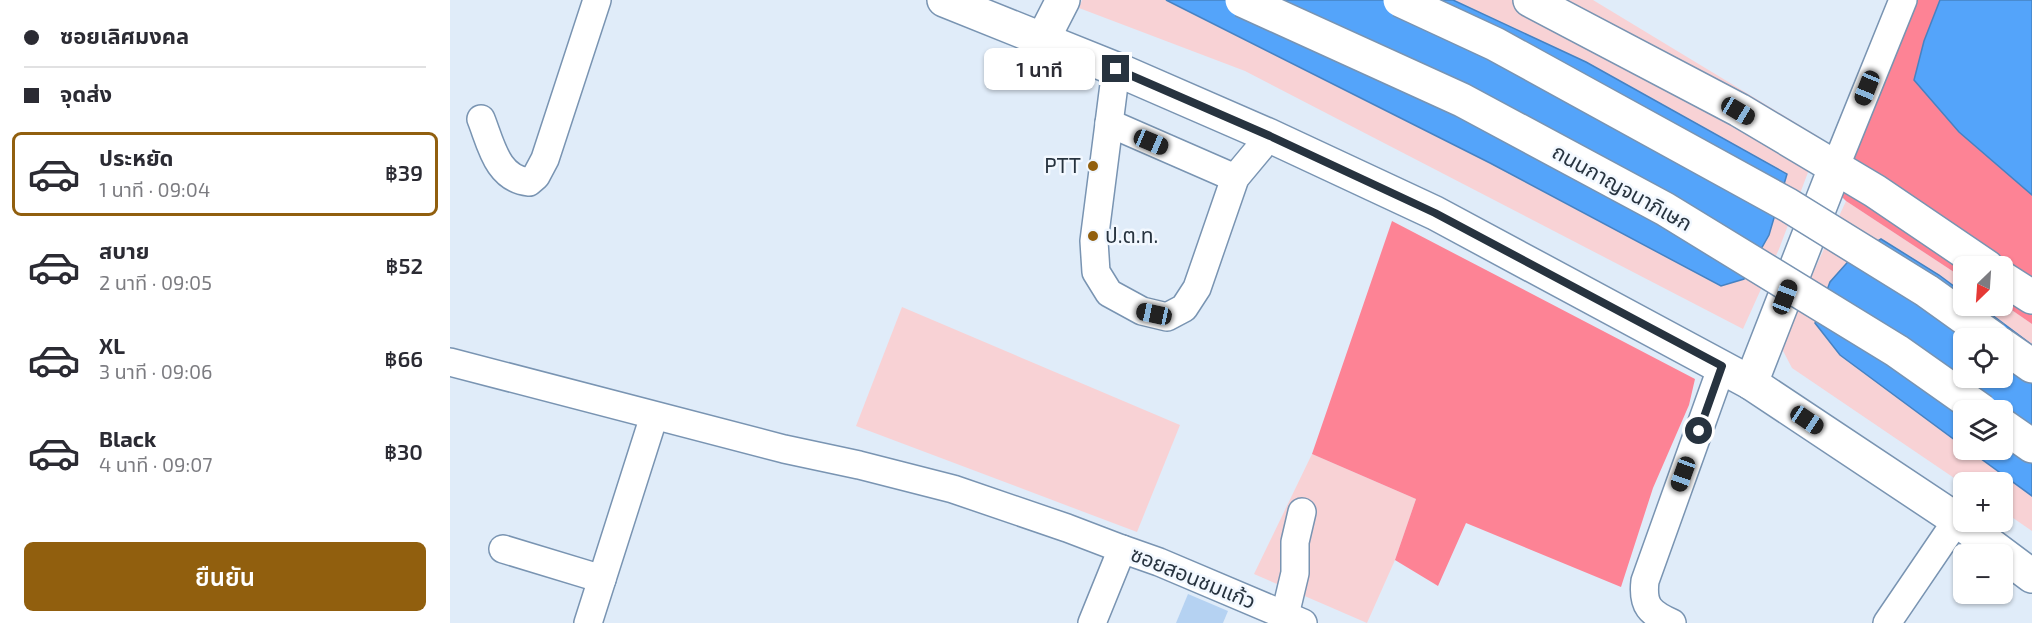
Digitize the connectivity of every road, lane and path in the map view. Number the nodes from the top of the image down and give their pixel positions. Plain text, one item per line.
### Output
1 (597, 0) edge
2 (944, 0) edge
3 (1064, 0) edge
4 (1242, 0) edge
5 (1400, 0) edge
6 (1530, 0) edge
7 (1903, 0) edge
8 (1043, 39) junction
9 (1116, 69) junction
10 (481, 119) dead end
11 (1108, 123) junction
12 (1270, 136) junction
13 (1835, 168) junction
14 (1235, 178) junction
15 (1971, 256) edge
16 (2013, 285) edge
17 (2032, 297) edge
18 (1979, 328) edge
19 (2013, 353) edge
20 (450, 362) edge
21 (1722, 366) junction
22 (2032, 366) edge
23 (1751, 383) junction
24 (1966, 400) edge
25 (654, 416) junction
26 (2013, 433) edge
27 (2032, 446) edge
28 (1302, 512) dead end
29 (1953, 516) edge
30 (1953, 525) edge
31 (1974, 532) edge
32 (503, 549) dead end
33 (1122, 549) junction
34 (2032, 576) edge
35 (602, 579) junction
36 (1294, 619) edge
37 (588, 623) edge
38 (1092, 623) edge
39 (1672, 623) edge
40 (1887, 623) edge

1 - 10 street
2 - 8 main road
3 - 8 main road
4 - 24 main road, ถนนกาญจนาภิเษก, bridge
5 - 18 main road, bridge
6 - 13 main road
7 - 13 street
8 - 9 main road
9 - 11 street
9 - 12 main road
11 - 14 street
11 - 14 street
12 - 14 street
12 - 21 main road
13 - 15 main road
13 - 23 main road
16 - 17 main road
19 - 22 main road
20 - 25 street
21 - 23 main road
21 - 39 street
23 - 29 main road
25 - 33 street
25 - 35 street
26 - 27 main road
28 - 36 street
30 - 40 street
31 - 34 main road
32 - 35 street
33 - 36 street, ซอยสอนชมแก้ว
33 - 38 street, ซอยสอนชมแก้ว
35 - 37 street

